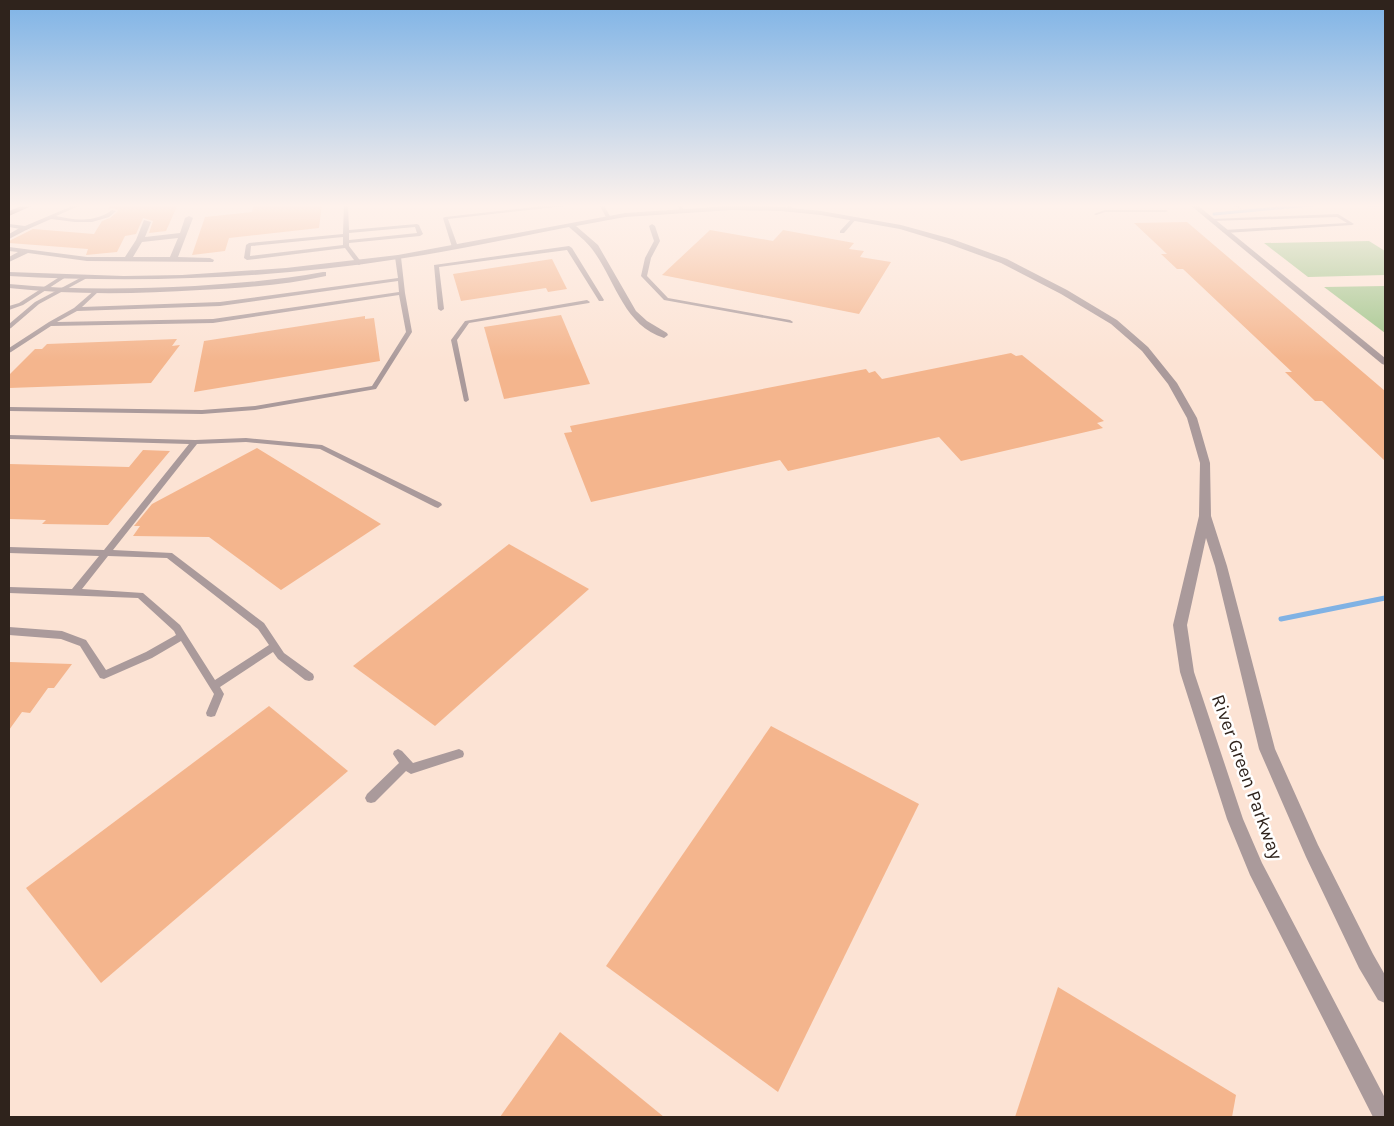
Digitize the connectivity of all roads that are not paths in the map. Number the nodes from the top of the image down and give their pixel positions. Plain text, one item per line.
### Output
1 (69, 257) edge
2 (129, 257) edge
3 (174, 257) edge
4 (354, 257) edge
5 (398, 257) joint
6 (506, 257) edge
7 (574, 257) edge
8 (599, 257) edge
9 (649, 257) edge
10 (992, 257) edge
11 (1255, 257) edge
12 (127, 260) junction
13 (173, 260) junction
14 (210, 260) dead end
15 (358, 263) junction
16 (9, 274) edge
17 (62, 277) junction
18 (84, 278) junction
19 (401, 279) junction
20 (9, 286) edge
21 (43, 290) junction
22 (59, 291) junction
23 (96, 291) junction
24 (402, 293) junction
25 (601, 300) dead end
26 (587, 302) dead end
27 (9, 309) edge
28 (76, 309) junction
29 (441, 309) dead end
30 (30, 310) junction
31 (790, 322) dead end
32 (50, 324) junction
33 (9, 327) edge
34 (664, 336) dead end
35 (9, 351) edge
36 (1385, 362) edge
37 (466, 400) dead end
38 (9, 409) edge
39 (10, 437) dead end
40 (196, 442) junction
41 (438, 505) dead end
42 (1205, 516) junction
43 (9, 550) edge
44 (106, 553) junction
45 (9, 590) edge
46 (74, 593) junction
47 (9, 631) edge
48 (182, 636) junction
49 (274, 646) junction
50 (309, 678) dead end
51 (214, 686) junction
52 (211, 713) dead end
53 (398, 754) dead end
54 (459, 754) dead end
55 (406, 763) junction
56 (371, 798) dead end
57 (1385, 992) edge
58 (1384, 1117) edge

1 - 12 street
2 - 12 street
3 - 13 street
4 - 15 lane
5 - 15 street, River Green Parkway
5 - 19 lane
6 - 29 lane
7 - 25 lane
8 - 34 street
9 - 31 lane
10 - 42 street, River Green Parkway
11 - 36 street
12 - 13 street
13 - 14 street
15 - 18 street
15 - 23 street
16 - 17 street
17 - 18 street
17 - 21 lane
18 - 22 lane
19 - 24 lane
19 - 28 lane
20 - 21 street
21 - 22 street
21 - 27 lane
22 - 23 street
22 - 30 lane
23 - 28 lane
24 - 32 lane
24 - 38 lane
26 - 37 lane
27 - 30 lane
28 - 32 lane
30 - 33 lane
32 - 35 lane
39 - 40 lane
40 - 41 lane
40 - 44 lane
42 - 57 street, River Green Parkway
42 - 58 street, River Green Parkway
43 - 44 lane
44 - 46 lane
44 - 49 lane
45 - 46 lane
46 - 48 lane
47 - 48 lane
48 - 51 lane
49 - 50 lane
49 - 51 lane
51 - 52 lane
53 - 55 lane
54 - 55 lane
55 - 56 lane

